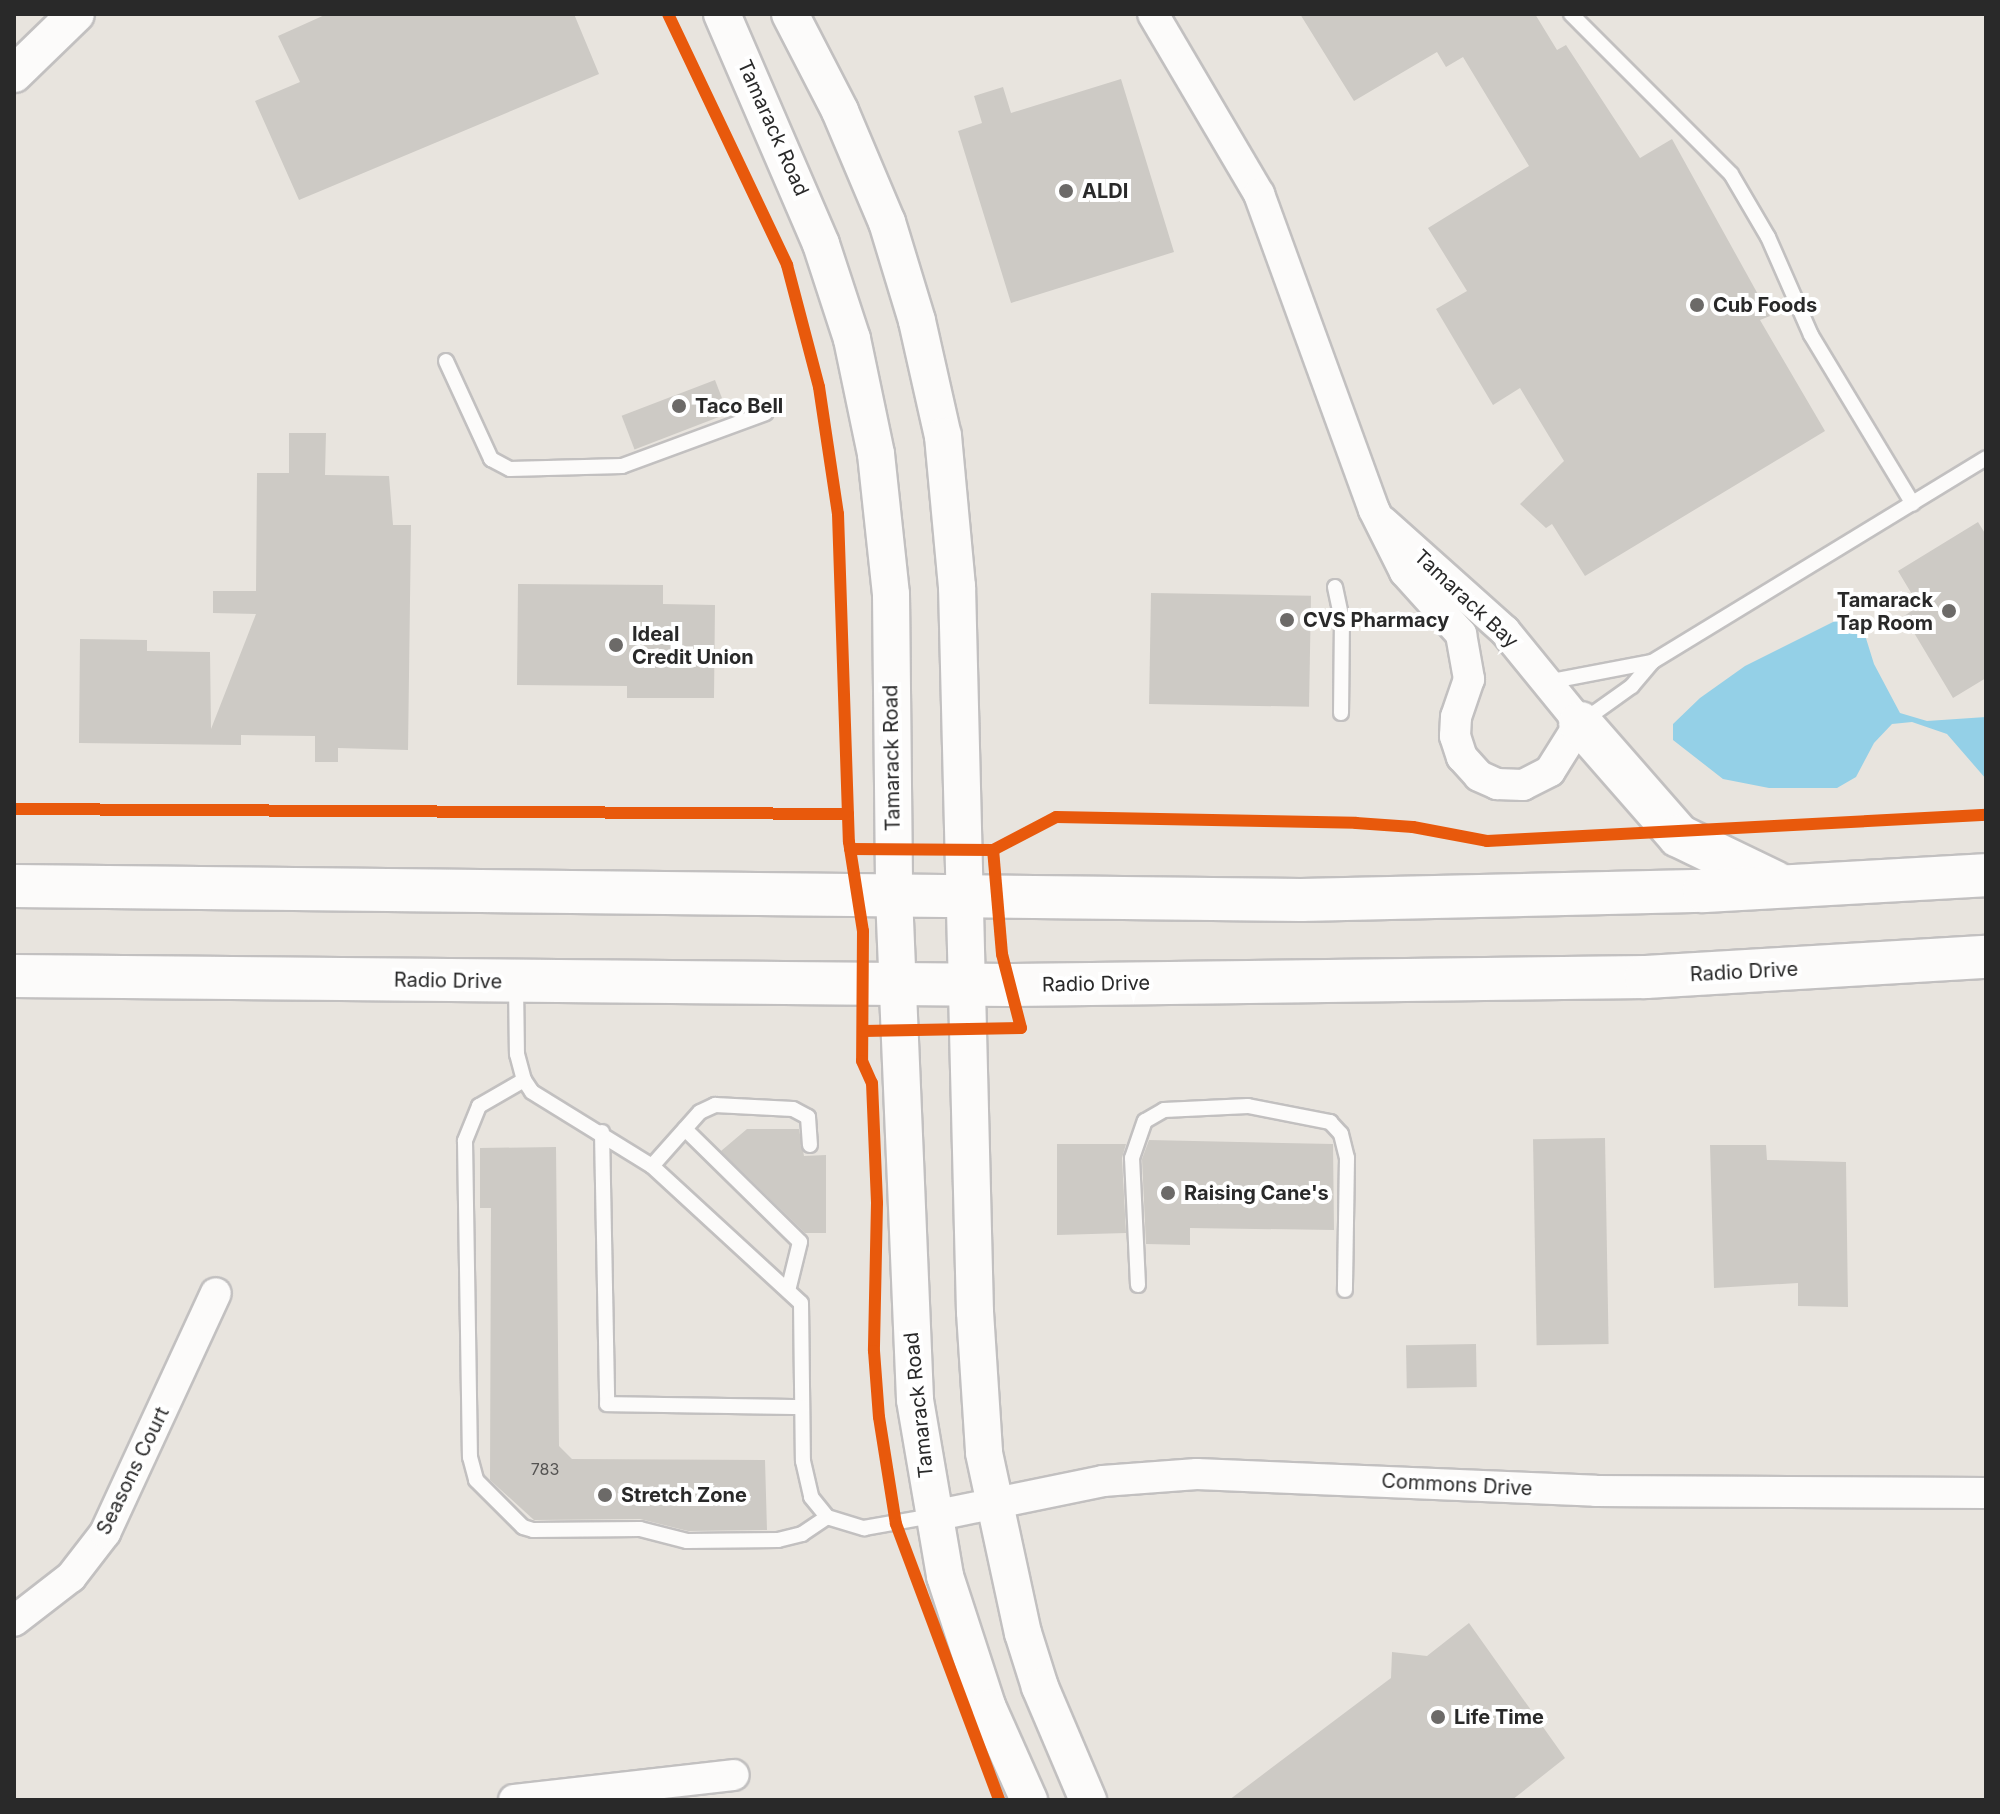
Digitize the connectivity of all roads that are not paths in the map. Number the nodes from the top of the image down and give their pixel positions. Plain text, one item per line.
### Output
1 (76, 14) edge
2 (722, 14) edge
3 (790, 14) edge
4 (1153, 14) edge
5 (1571, 14) edge
6 (14, 74) edge
7 (446, 361) dead end
8 (766, 413) dead end
9 (1986, 458) edge
10 (1913, 504) junction
11 (1382, 521) junction
12 (1335, 587) dead end
13 (1652, 662) junction
14 (1546, 682) junction
15 (1341, 713) dead end
16 (1580, 723) junction
17 (1986, 875) edge
18 (14, 886) edge
19 (1786, 887) junction
20 (894, 896) junction
21 (963, 897) junction
22 (1986, 957) edge
23 (14, 976) edge
24 (516, 982) junction
25 (897, 985) junction
26 (965, 985) junction
27 (524, 1080) junction
28 (685, 1129) junction
29 (602, 1132) junction
30 (810, 1145) dead end
31 (652, 1166) junction
32 (1138, 1285) dead end
33 (1345, 1290) dead end
34 (788, 1291) junction
35 (216, 1293) dead end
36 (802, 1407) junction
37 (1986, 1493) edge
38 (993, 1504) junction
39 (933, 1516) junction
40 (827, 1517) junction
41 (14, 1621) edge
42 (734, 1775) dead end
43 (514, 1800) edge
44 (1029, 1800) edge
45 (1088, 1800) edge

1 - 6 street
2 - 20 street, Tamarack Road
3 - 21 street
4 - 11 street, Tamarack Bay
5 - 10 lane
7 - 8 lane
9 - 10 lane
10 - 13 lane
11 - 14 street, Tamarack Bay
11 - 16 street, Tamarack Bay
12 - 15 lane
13 - 14 lane
13 - 16 lane
14 - 16 street, Tamarack Bay
16 - 19 main road
17 - 19 main road
18 - 20 main road
19 - 21 main road
20 - 21 main road
20 - 25 street, Tamarack Road
21 - 26 street
22 - 26 main road, Radio Drive
23 - 24 main road, Radio Drive
24 - 25 main road, Radio Drive
24 - 27 lane
25 - 26 main road, Radio Drive
25 - 39 street, Tamarack Road
26 - 38 street
27 - 29 lane
27 - 40 lane
28 - 30 lane
28 - 31 lane
28 - 34 lane
29 - 31 lane
29 - 36 lane
31 - 34 lane
32 - 33 lane
34 - 36 lane
35 - 41 street, Seasons Court
36 - 40 lane
37 - 38 street, Commons Drive
38 - 39 street, Commons Drive
38 - 45 street
39 - 40 lane
39 - 44 street, Tamarack Road
42 - 43 street

